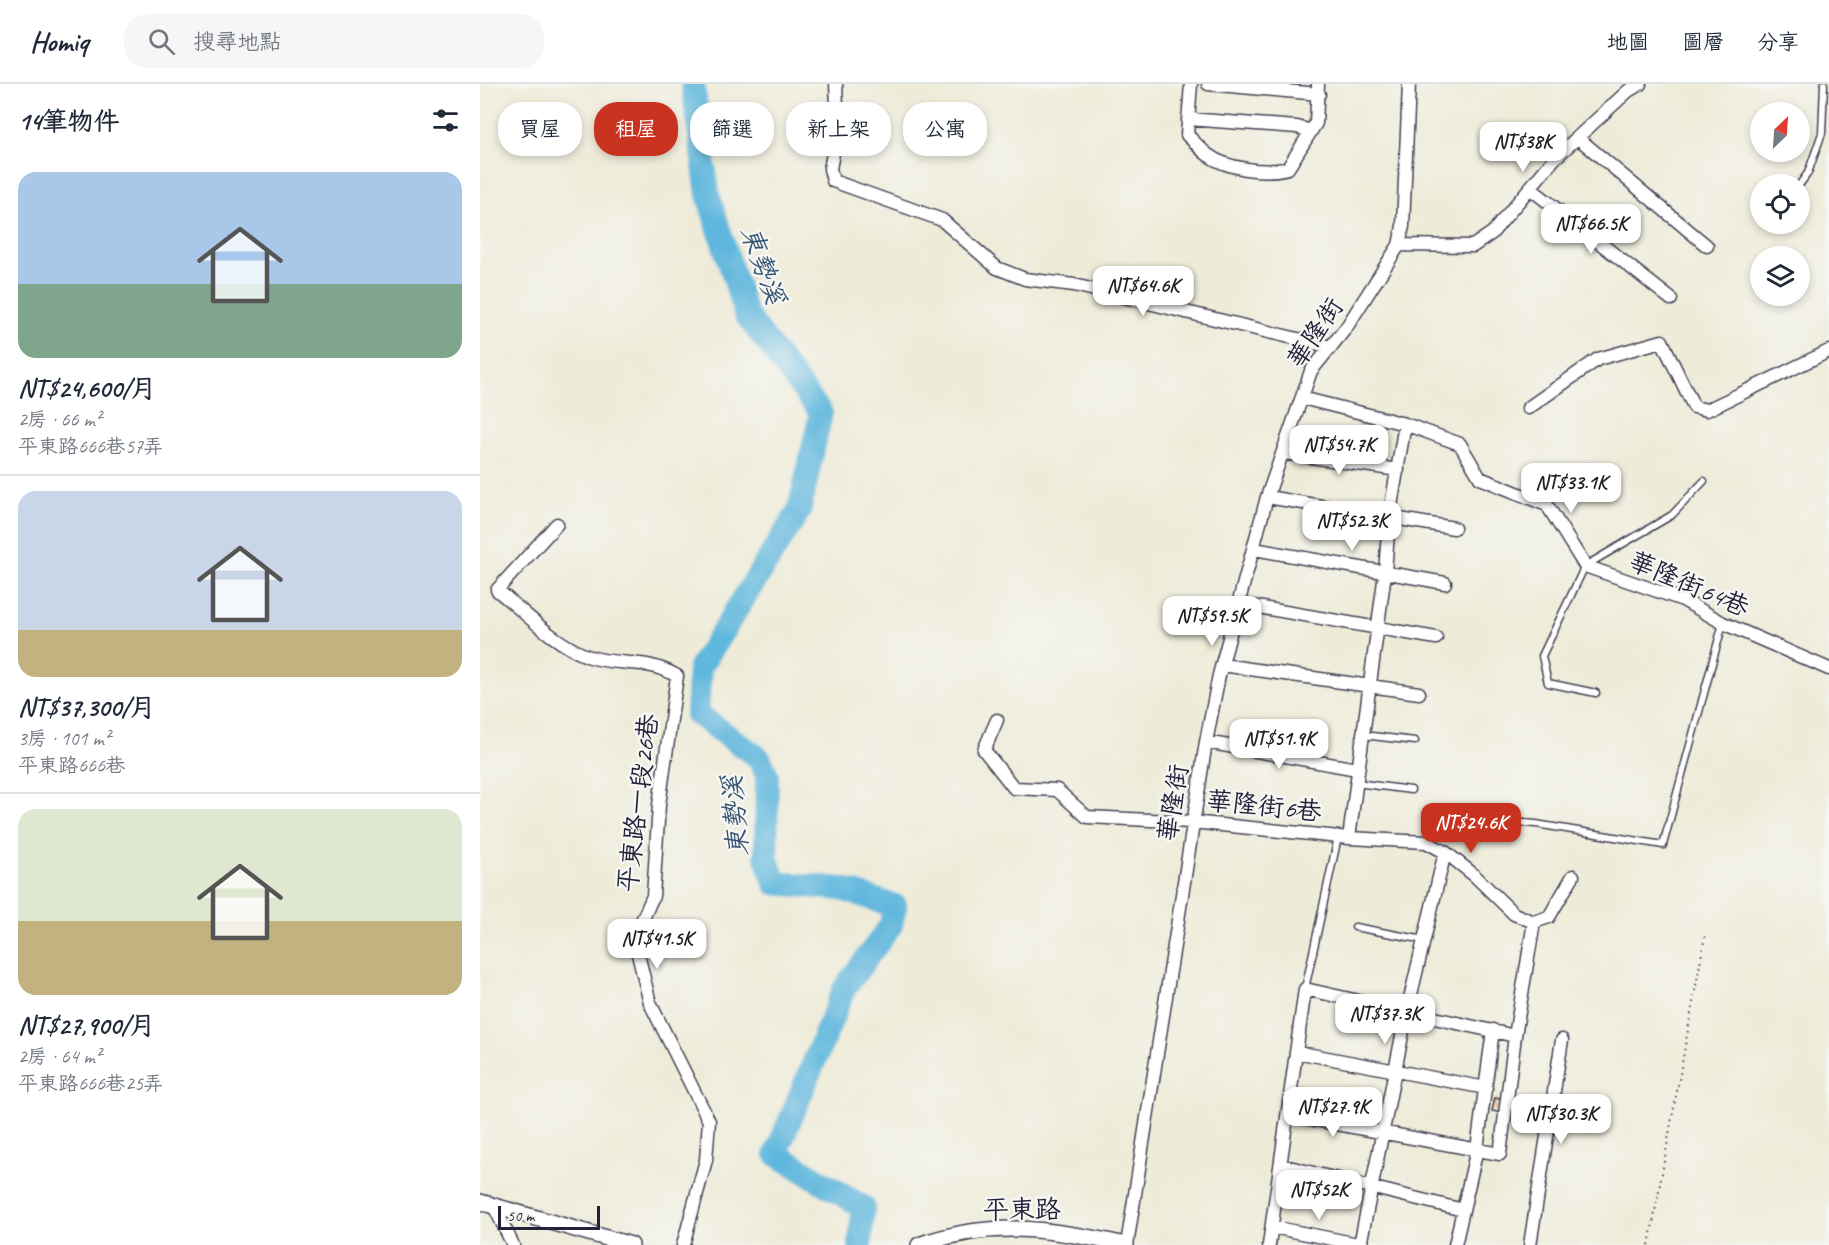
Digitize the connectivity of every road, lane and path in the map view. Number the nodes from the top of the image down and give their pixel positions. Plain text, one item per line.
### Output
1 (836, 84) edge
2 (1191, 84) edge
3 (1208, 84) edge
4 (1409, 84) edge
5 (1640, 84) edge
6 (1824, 84) edge
7 (1319, 89) edge
8 (1188, 119) junction
9 (1311, 131) junction
10 (1578, 138) junction
11 (1807, 174) edge
12 (1530, 188) junction
13 (1399, 245) junction
14 (1707, 246) dead end
15 (1671, 299) dead end
16 (1331, 347) junction
17 (1829, 351) edge
18 (1302, 398) junction
19 (1528, 408) dead end
20 (1405, 424) junction
21 (1284, 453) junction
22 (1398, 470) junction
23 (1704, 481) dead end
24 (1267, 497) junction
25 (1389, 518) junction
26 (557, 524) dead end
27 (1454, 528) dead end
28 (1254, 549) junction
29 (1586, 566) junction
30 (1385, 573) junction
31 (1446, 583) dead end
32 (1240, 604) junction
33 (1723, 623) junction
34 (1377, 629) junction
35 (1436, 639) dead end
36 (1222, 665) junction
37 (1829, 669) edge
38 (1370, 686) junction
39 (1419, 693) dead end
40 (1596, 693) dead end
41 (997, 720) dead end
42 (1362, 735) junction
43 (1415, 741) dead end
44 (1206, 742) junction
45 (1357, 769) junction
46 (1356, 782) junction
47 (1411, 790) dead end
48 (1192, 822) junction
49 (1344, 837) junction
50 (1426, 842) junction
51 (1445, 852) junction
52 (1573, 876) dead end
53 (1534, 922) junction
54 (1355, 927) dead end
55 (1705, 936) dead end
56 (1424, 940) junction
57 (1305, 989) junction
58 (1407, 1011) junction
59 (1493, 1030) junction
60 (1515, 1035) junction
61 (1562, 1040) dead end
62 (1296, 1052) junction
63 (1394, 1072) junction
64 (1486, 1088) junction
65 (1288, 1115) junction
66 (1383, 1132) junction
67 (1478, 1149) junction
68 (1281, 1165) junction
69 (1371, 1187) junction
70 (487, 1204) edge
71 (1463, 1210) junction
72 (1272, 1227) junction
73 (513, 1245) edge
74 (631, 1245) edge
75 (683, 1245) edge
76 (919, 1245) edge
77 (1126, 1245) edge
78 (1269, 1245) edge
79 (1361, 1245) edge
80 (1455, 1245) edge
81 (1530, 1245) edge
82 (1649, 1245) edge

1 - 16 street
2 - 8 street
3 - 7 street
4 - 13 street, 華隆街
5 - 10 street
6 - 11 lane
7 - 9 street
8 - 9 street
8 - 9 street
10 - 12 street
10 - 14 street
12 - 13 street
12 - 15 street
13 - 16 street, 華隆街
16 - 18 street, 華隆街
17 - 19 street
18 - 20 street
18 - 21 street, 華隆街
20 - 22 street
20 - 29 street
21 - 22 street
21 - 24 street, 華隆街
22 - 25 street
23 - 29 lane
24 - 25 street
24 - 28 street, 華隆街
25 - 27 street
25 - 30 street
26 - 75 street, 平東路一段26巷
28 - 30 street
28 - 32 street, 華隆街
29 - 33 street, 華隆街64巷
29 - 40 lane
30 - 31 street
30 - 34 street
32 - 34 street
32 - 36 street, 華隆街
33 - 37 street, 華隆街64巷
33 - 50 lane
34 - 35 street
34 - 38 street
36 - 38 street
36 - 44 street, 華隆街
38 - 39 street
38 - 42 street
41 - 48 street, 華隆街6巷
42 - 43 lane
42 - 45 street
44 - 45 street
44 - 48 street, 華隆街
45 - 46 street
46 - 47 lane
46 - 49 street
48 - 49 street, 華隆街6巷
48 - 77 street, 華隆街
49 - 50 street, 華隆街6巷
49 - 57 lane
50 - 51 street
51 - 53 street
51 - 56 street
52 - 53 street
53 - 60 street
54 - 56 lane
55 - 82 path
56 - 58 street
57 - 58 street
57 - 62 street
58 - 59 street
58 - 63 street
59 - 60 street
59 - 64 street
60 - 67 street
61 - 81 street
62 - 63 street
62 - 65 street
63 - 64 street
63 - 66 street
64 - 67 street
65 - 66 street
65 - 68 street
66 - 67 street
66 - 69 street
67 - 71 street
68 - 69 street
68 - 72 street
69 - 71 street
69 - 79 street
70 - 73 street
70 - 74 street
71 - 80 street
72 - 78 street
72 - 79 street
76 - 77 street, 平東路

